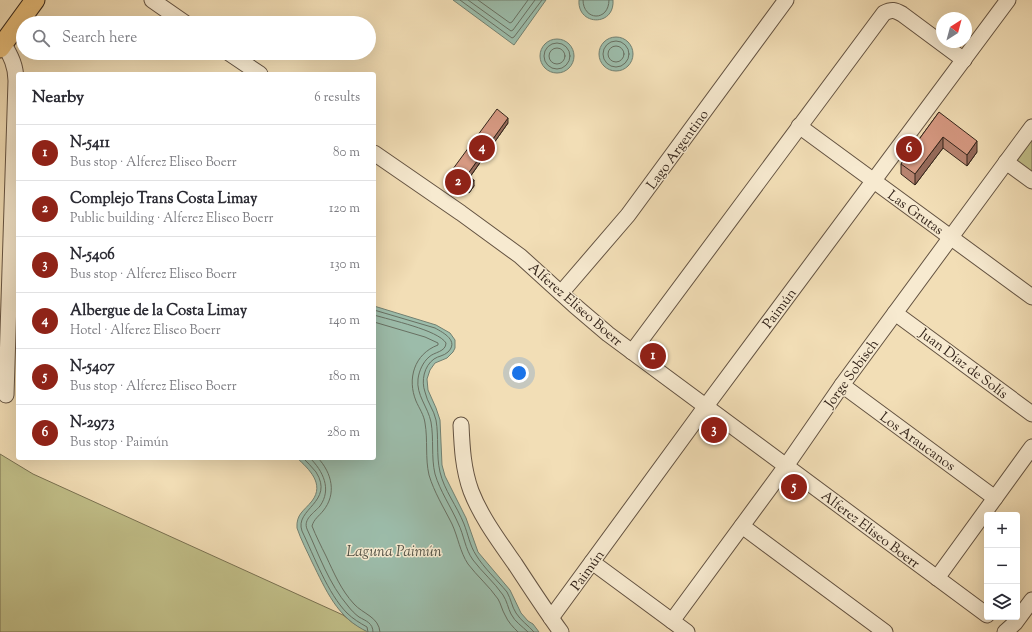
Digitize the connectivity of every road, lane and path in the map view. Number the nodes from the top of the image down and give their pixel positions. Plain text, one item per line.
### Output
1 (35, 0) edge
2 (152, 0) edge
3 (786, 0) edge
4 (1008, 0) edge
5 (23, 16) edge
6 (175, 16) edge
7 (16, 26) edge
8 (2, 45) edge
9 (239, 60) edge
10 (964, 60) junction
11 (257, 72) edge
12 (799, 126) junction
13 (1032, 127) edge
14 (376, 154) edge
15 (1006, 162) junction
16 (874, 181) junction
17 (1032, 181) edge
18 (950, 237) junction
19 (561, 293) junction
20 (1032, 297) edge
21 (895, 313) junction
22 (632, 352) junction
23 (842, 385) junction
24 (6, 395) dead end
25 (706, 406) junction
26 (1032, 414) edge
27 (461, 425) dead end
28 (1032, 447) edge
29 (786, 466) junction
30 (994, 498) junction
31 (742, 526) junction
32 (592, 562) junction
33 (937, 578) junction
34 (1032, 600) edge
35 (984, 613) edge
36 (551, 618) junction
37 (993, 620) edge
38 (672, 621) junction
39 (1007, 631) edge
40 (561, 632) edge
41 (687, 632) edge
42 (885, 632) edge

1 - 5 main road
2 - 6 street
3 - 19 street, Lago Argentino
4 - 10 street, Paimún
7 - 8 main road
8 - 24 street
9 - 11 street
10 - 12 street
10 - 16 street, Paimún
12 - 16 street, Las Grutas
12 - 22 street
13 - 15 street, Jorge Sobisch
14 - 19 street, Alferez Eliseo Boerr
15 - 17 street
15 - 18 street, Jorge Sobisch
16 - 18 street, Las Grutas
16 - 25 street, Paimún
18 - 20 street, Las Grutas
18 - 21 street, Jorge Sobisch
19 - 22 street, Alferez Eliseo Boerr
21 - 23 street, Jorge Sobisch
21 - 26 street, Juan Díaz de Solís
22 - 25 street, Alferez Eliseo Boerr
23 - 29 street, Jorge Sobisch
23 - 30 street, Los Araucanos
25 - 29 street, Alferez Eliseo Boerr
25 - 32 street, Paimún
27 - 36 street
28 - 30 street
29 - 31 street, Jorge Sobisch
29 - 33 street, Alferez Eliseo Boerr
30 - 33 street
31 - 38 street, Jorge Sobisch
31 - 42 street
32 - 36 street, Paimún
32 - 38 street
33 - 35 street, Alferez Eliseo Boerr
34 - 39 street
36 - 40 street
37 - 39 street, Alferez Eliseo Boerr
38 - 41 street

